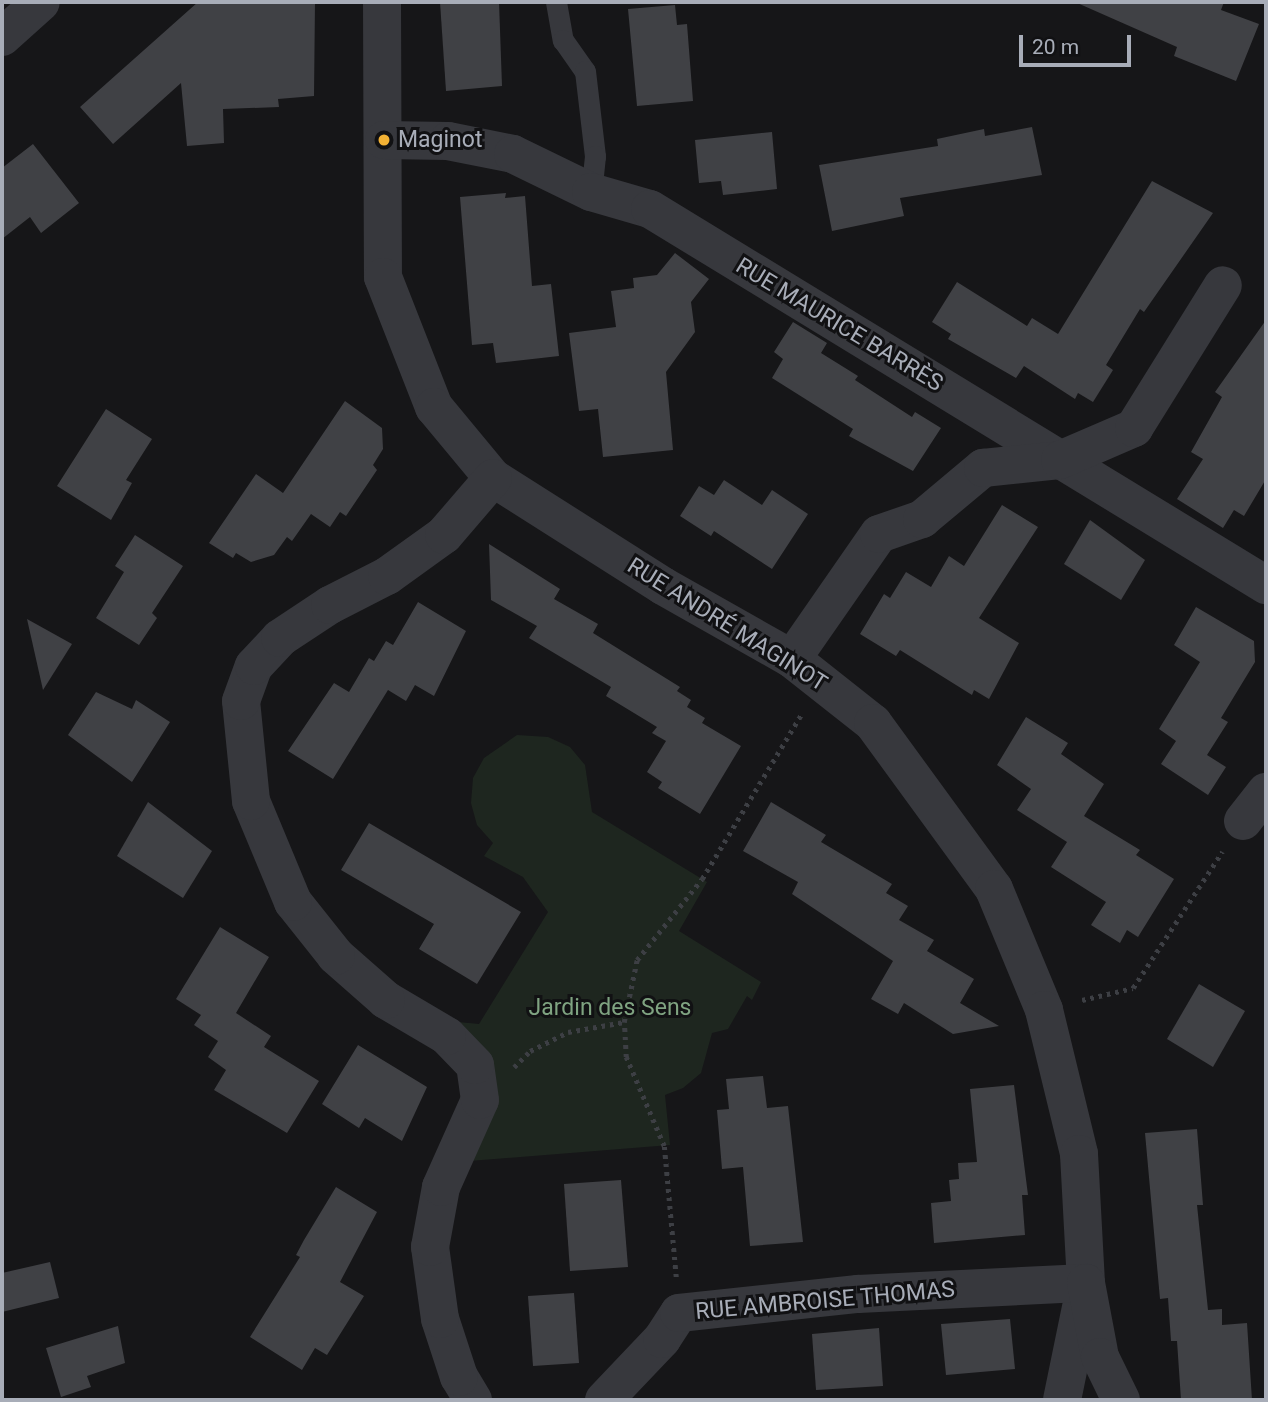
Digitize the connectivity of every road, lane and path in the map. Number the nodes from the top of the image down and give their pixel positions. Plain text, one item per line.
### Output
1 (41, 2) edge
2 (382, 2) edge
3 (556, 2) edge
4 (2, 37) edge
5 (384, 140) junction
6 (592, 192) junction
7 (1223, 285) dead end
8 (1060, 460) junction
9 (493, 478) junction
10 (1266, 586) edge
11 (806, 670) junction
12 (1255, 807) edge
13 (1044, 1010) junction
14 (624, 1022) junction
15 (480, 1100) junction
16 (1086, 1283) junction
17 (679, 1313) junction
18 (473, 1400) edge
19 (604, 1400) edge
20 (1062, 1400) edge
21 (1121, 1400) edge

1 - 4 street
2 - 5 street, RUE ANDRÉ MAGINOT
3 - 6 lane
5 - 6 street, RUE MAURICE BARRÈS
5 - 9 street, RUE ANDRÉ MAGINOT
6 - 8 street, RUE MAURICE BARRÈS
7 - 8 street
8 - 10 street, RUE MAURICE BARRÈS
8 - 11 street
9 - 11 street, RUE ANDRÉ MAGINOT
9 - 15 street
11 - 13 street, RUE ANDRÉ MAGINOT
11 - 14 path
12 - 13 path
13 - 16 street, RUE ANDRÉ MAGINOT
14 - 15 path
14 - 17 path
15 - 18 street
16 - 17 street, RUE AMBROISE THOMAS
16 - 20 street, RUE ANDRÉ MAGINOT
16 - 21 street
17 - 19 street, RUE AMBROISE THOMAS

